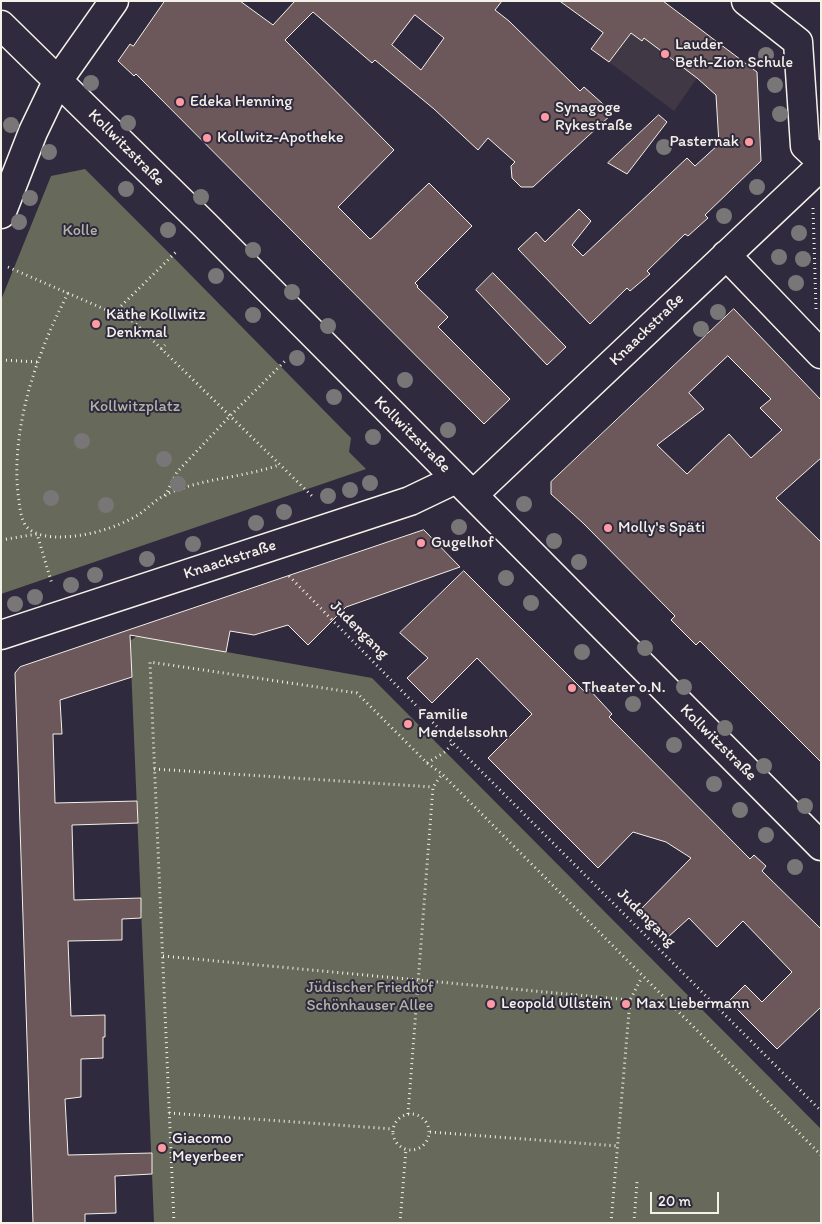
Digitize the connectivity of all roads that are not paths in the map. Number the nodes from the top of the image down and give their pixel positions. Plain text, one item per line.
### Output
1 (114, 1) edge
2 (746, 1) edge
3 (1, 25) edge
4 (809, 42) edge
5 (57, 82) junction
6 (821, 161) edge
7 (821, 166) edge
8 (1, 214) edge
9 (726, 255) junction
10 (821, 354) edge
11 (465, 487) junction
12 (1, 635) edge
13 (821, 846) edge

1 - 5 street
2 - 4 street
3 - 5 street, Kollwitzstraße
4 - 6 street
5 - 8 street
5 - 11 street, Kollwitzstraße
7 - 9 street, Knaackstraße
9 - 10 street
9 - 11 street, Knaackstraße
11 - 12 street, Knaackstraße
11 - 13 street, Kollwitzstraße

